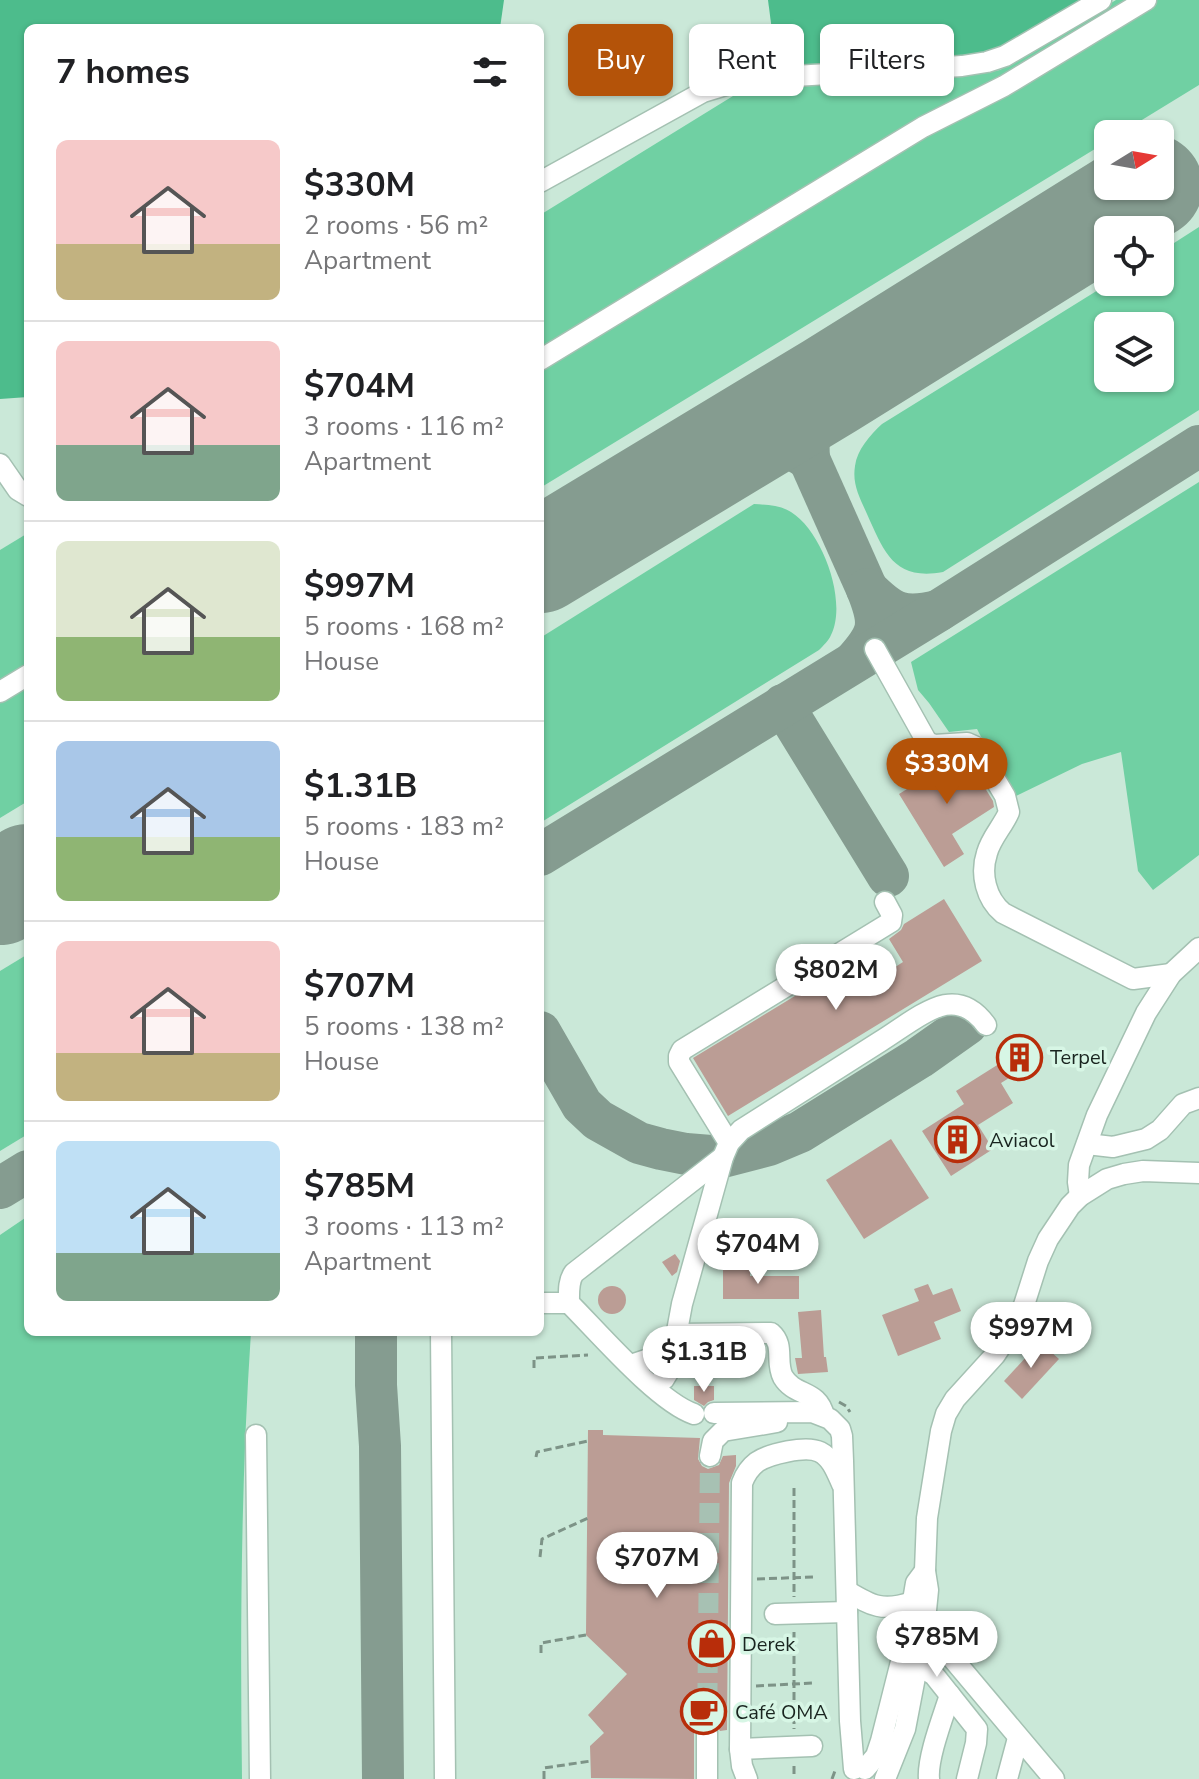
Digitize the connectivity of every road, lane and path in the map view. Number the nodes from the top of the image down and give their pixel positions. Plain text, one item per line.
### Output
1 (1101, 0) edge
2 (1146, 0) edge
3 (544, 180) edge
4 (544, 358) edge
5 (0, 464) edge
6 (24, 494) edge
7 (875, 649) dead end
8 (24, 677) edge
9 (0, 692) edge
10 (885, 902) dead end
11 (1199, 948) edge
12 (1171, 974) junction
13 (1133, 979) junction
14 (1146, 1013) junction
15 (986, 1025) dead end
16 (1199, 1098) edge
17 (1087, 1144) junction
18 (726, 1150) junction
19 (1199, 1173) edge
20 (1080, 1196) junction
21 (544, 1303) edge
22 (569, 1303) junction
23 (441, 1336) edge
24 (675, 1343) junction
25 (588, 1355) dead end
26 (631, 1365) junction
27 (534, 1368) dead end
28 (654, 1387) junction
29 (824, 1416) junction
30 (710, 1421) junction
31 (256, 1435) dead end
32 (588, 1441) dead end
33 (710, 1456) tunnel mouth
34 (536, 1457) dead end
35 (844, 1487) junction
36 (588, 1518) dead end
37 (540, 1557) dead end
38 (925, 1571) junction
39 (813, 1577) dead end
40 (740, 1580) junction
41 (847, 1602) junction
42 (912, 1602) junction
43 (775, 1614) dead end
44 (586, 1635) dead end
45 (541, 1653) dead end
46 (919, 1657) junction
47 (813, 1683) dead end
48 (740, 1687) junction
49 (950, 1695) junction
50 (707, 1734) tunnel mouth
51 (1018, 1738) junction
52 (812, 1746) dead end
53 (740, 1749) junction
54 (591, 1761) dead end
55 (860, 1774) edge
56 (260, 1779) edge
57 (445, 1779) edge
58 (544, 1779) edge
59 (707, 1779) edge
60 (747, 1779) edge
61 (832, 1779) edge
62 (929, 1779) edge
63 (967, 1779) edge
64 (1007, 1779) edge
65 (1054, 1779) edge

1 - 3 street
2 - 4 street
5 - 6 street
7 - 13 street
8 - 9 street
10 - 18 street
11 - 12 street
12 - 13 street
12 - 14 street
13 - 14 street
14 - 17 street
15 - 18 street
16 - 17 street
17 - 20 street
18 - 22 street
18 - 24 street
19 - 20 street
20 - 38 street
21 - 22 street
22 - 26 street
23 - 57 street
24 - 26 street
24 - 28 street
24 - 29 street
25 - 27 path
26 - 28 street
28 - 30 street
29 - 30 street
29 - 35 street
30 - 33 street
31 - 56 street
32 - 34 path
35 - 40 street
35 - 41 street
36 - 37 path
38 - 42 street
38 - 46 street
39 - 40 path
40 - 48 street
41 - 42 street
41 - 43 street
41 - 55 street
42 - 55 street
44 - 45 path
46 - 49 street
46 - 51 street
46 - 55 street
47 - 48 path
48 - 53 street
49 - 62 street
49 - 63 street
50 - 59 street
51 - 64 street
51 - 65 street
52 - 53 street
53 - 60 street
54 - 58 path
55 - 61 path

